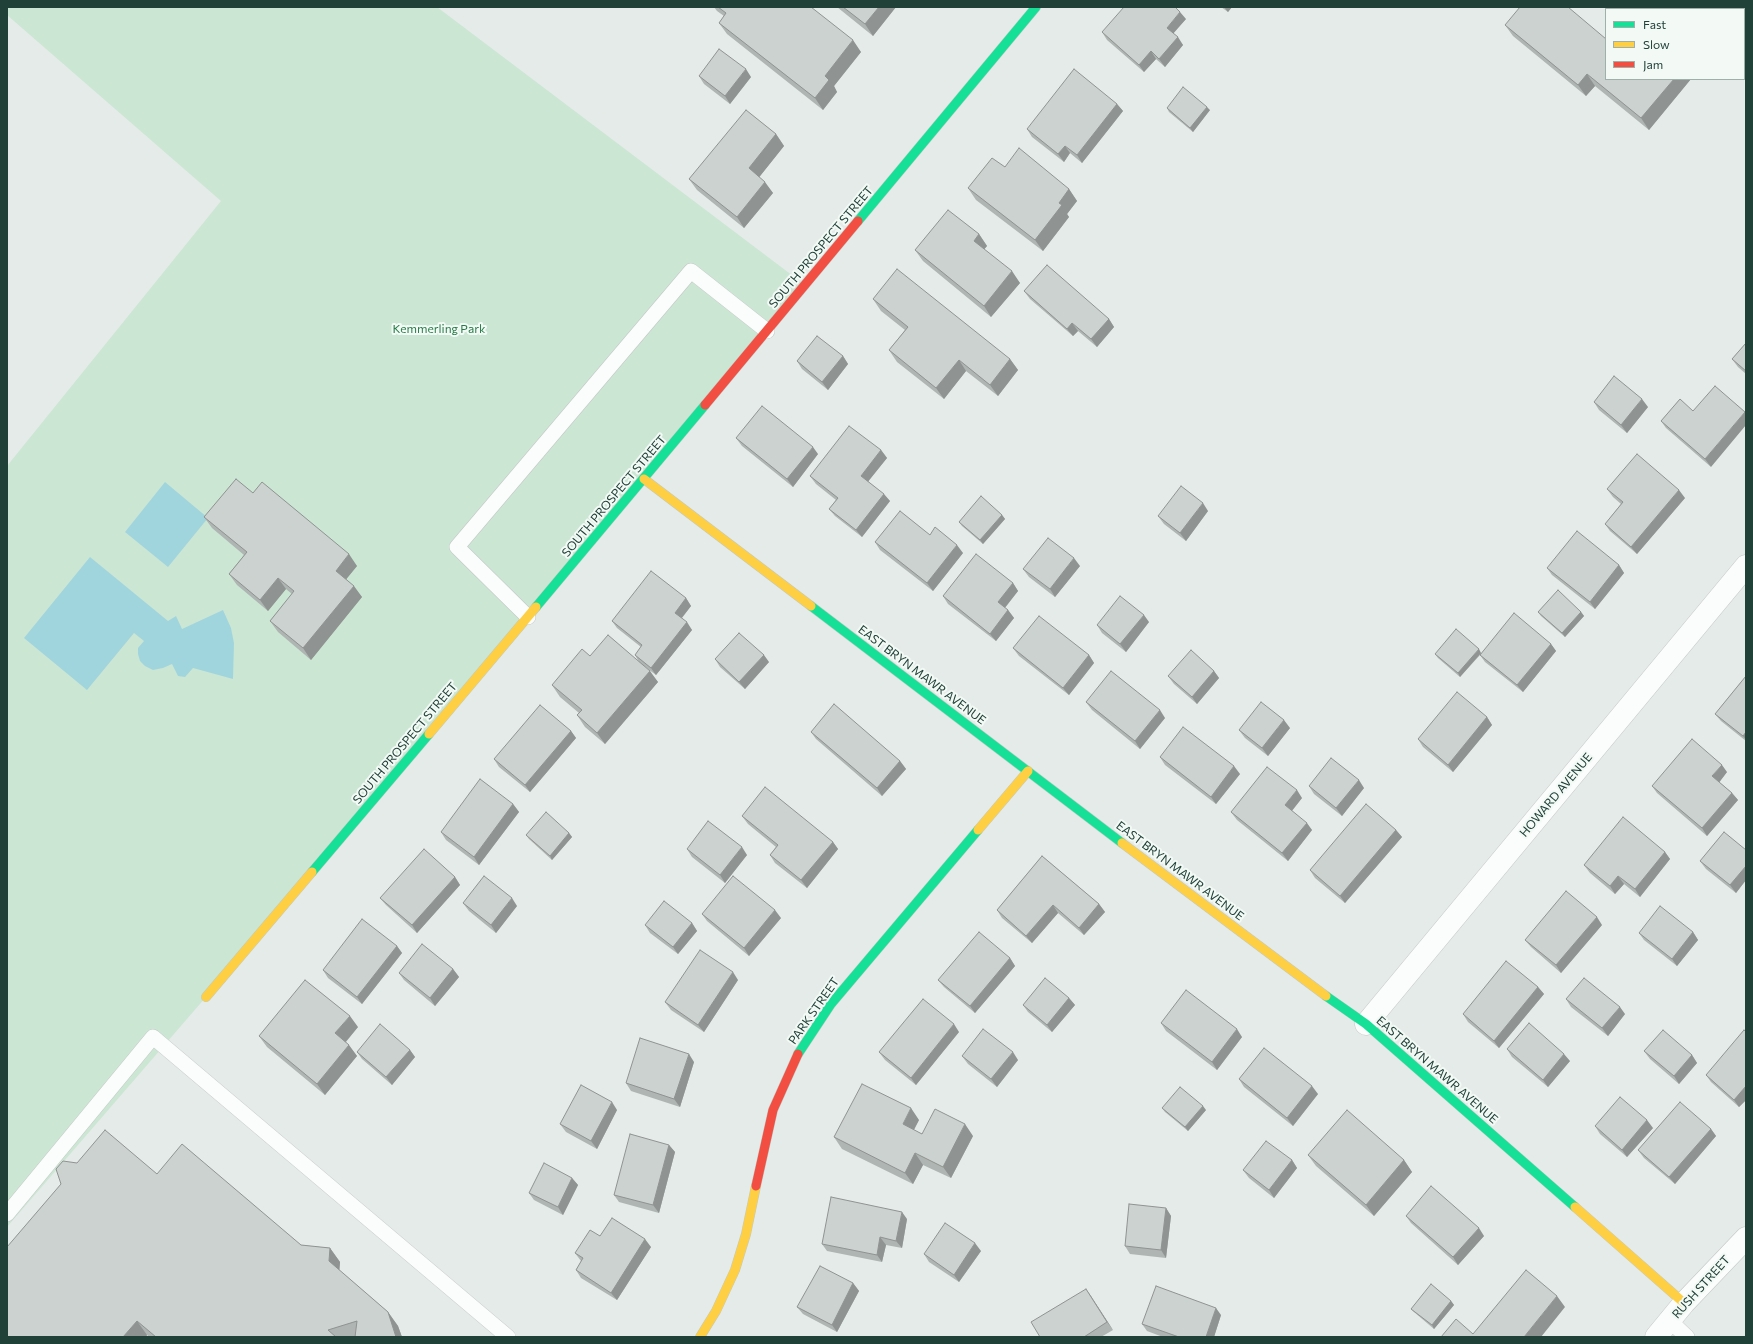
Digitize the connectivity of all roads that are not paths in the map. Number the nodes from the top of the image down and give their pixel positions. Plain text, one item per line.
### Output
1 (1036, 7) edge
2 (767, 331) junction
3 (644, 479) junction
4 (1746, 566) edge
5 (528, 617) junction
6 (1028, 771) junction
7 (206, 997) dead end
8 (1366, 1024) junction
9 (7, 1214) edge
10 (1746, 1238) edge
11 (1684, 1303) junction
12 (1663, 1329) edge
13 (508, 1337) edge
14 (700, 1337) edge
15 (1687, 1337) edge

1 - 2 street, SOUTH PROSPECT STREET
2 - 3 street, SOUTH PROSPECT STREET
2 - 5 lane
3 - 5 street, SOUTH PROSPECT STREET
3 - 6 street, EAST BRYN MAWR AVENUE
4 - 8 street, HOWARD AVENUE
5 - 7 street, SOUTH PROSPECT STREET
6 - 8 street, EAST BRYN MAWR AVENUE
6 - 14 street, PARK STREET
8 - 11 street, EAST BRYN MAWR AVENUE
9 - 13 lane
10 - 11 street, RUSH STREET
11 - 12 street, RUSH STREET
12 - 15 lane

